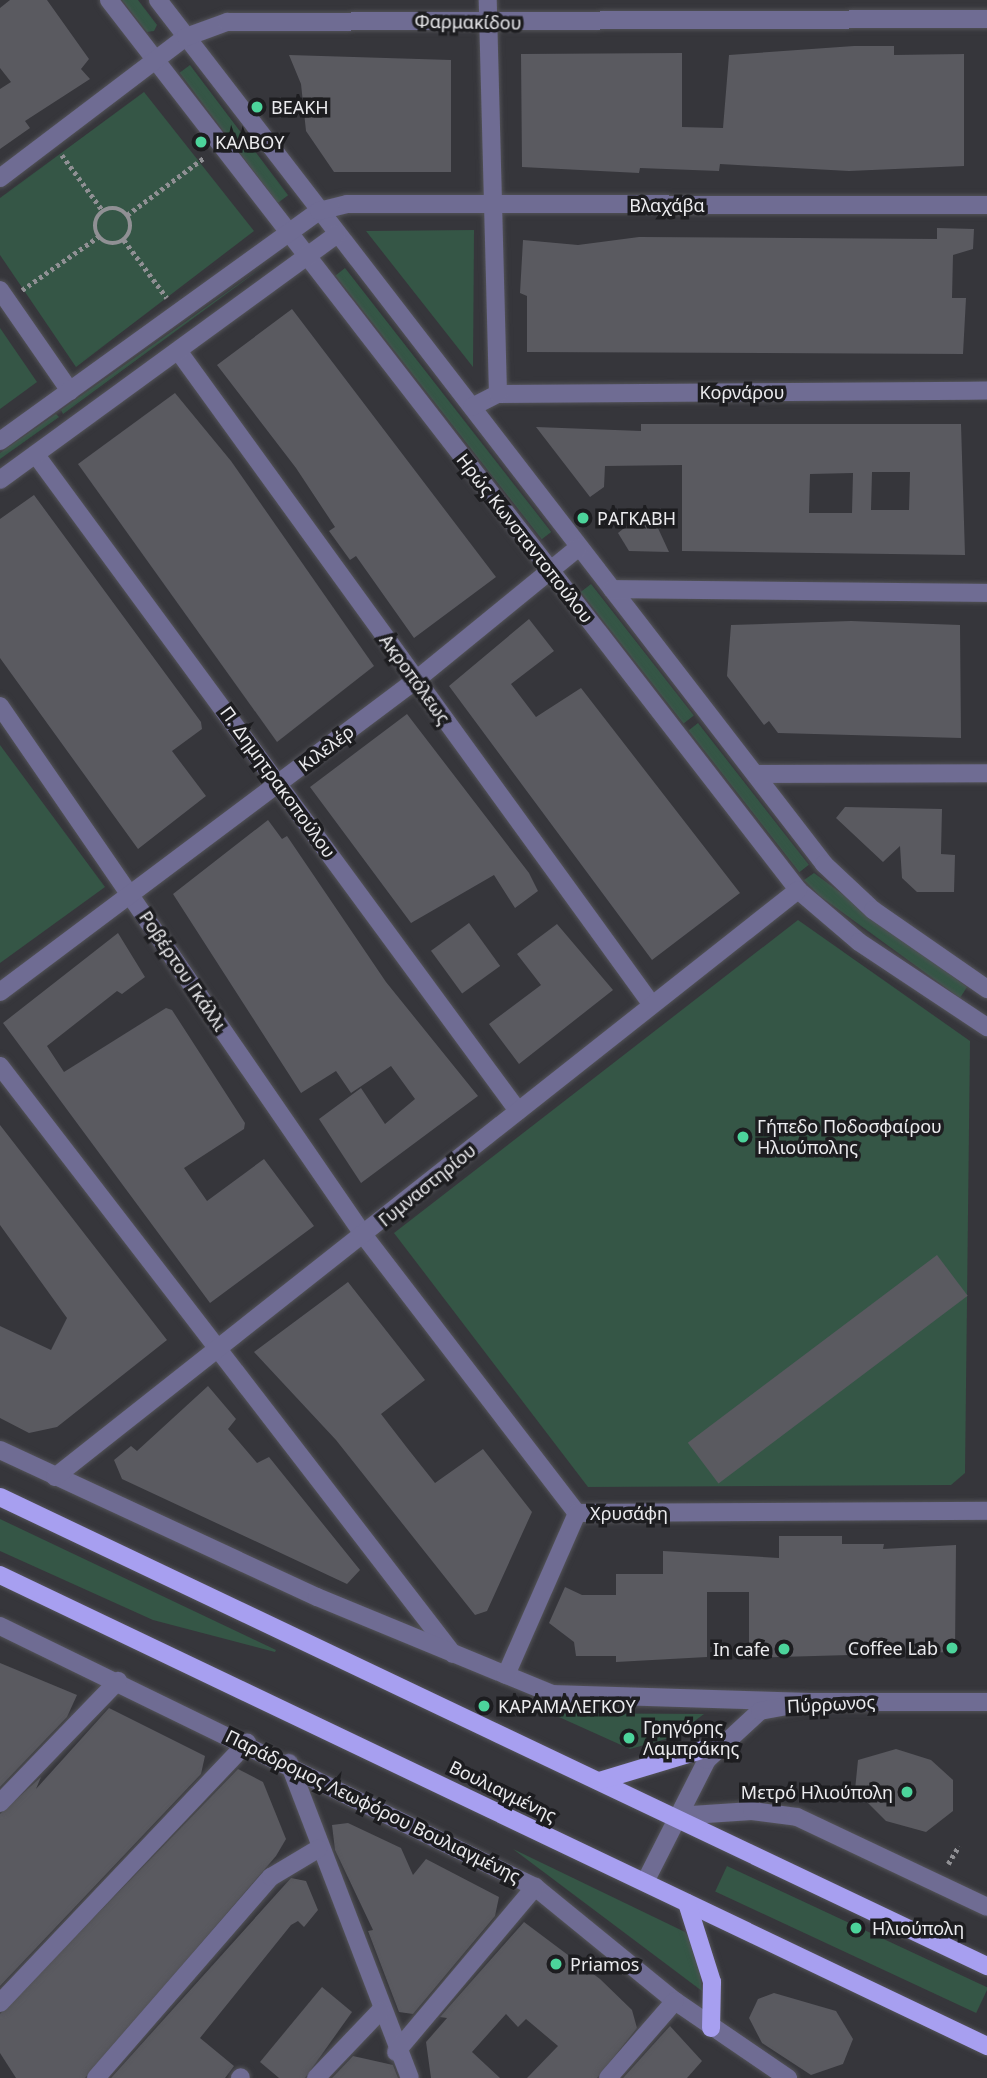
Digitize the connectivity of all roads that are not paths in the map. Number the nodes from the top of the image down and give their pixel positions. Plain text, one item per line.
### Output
1 (109, 0) edge
2 (158, 0) edge
3 (488, 0) edge
4 (987, 19) edge
5 (488, 23) junction
6 (187, 37) junction
7 (156, 61) junction
8 (0, 178) edge
9 (488, 204) junction
10 (987, 205) edge
11 (319, 211) junction
12 (289, 234) junction
13 (337, 234) junction
14 (306, 256) junction
15 (2, 299) edge
16 (179, 352) junction
17 (70, 391) junction
18 (987, 391) edge
19 (498, 394) junction
20 (472, 407) junction
21 (0, 441) edge
22 (36, 455) junction
23 (0, 480) edge
24 (579, 547) junction
25 (550, 570) junction
26 (612, 589) junction
27 (987, 593) edge
28 (416, 680) junction
29 (0, 706) edge
30 (7, 728) edge
31 (987, 772) edge
32 (756, 774) junction
33 (279, 784) junction
34 (797, 890) junction
35 (131, 895) junction
36 (987, 989) edge
37 (0, 992) edge
38 (652, 1005) junction
39 (987, 1027) edge
40 (0, 1066) edge
41 (518, 1111) junction
42 (365, 1237) junction
43 (217, 1348) junction
44 (0, 1450) edge
45 (55, 1477) junction
46 (0, 1497) edge
47 (987, 1511) edge
48 (577, 1513) junction
49 (0, 1575) edge
50 (0, 1626) edge
51 (453, 1654) junction
52 (506, 1675) junction
53 (118, 1681) junction
54 (809, 1702) junction
55 (987, 1702) edge
56 (247, 1743) junction
57 (718, 1745) junction
58 (289, 1763) junction
59 (600, 1781) junction
60 (0, 1803) edge
61 (676, 1816) junction
62 (318, 1849) junction
63 (645, 1882) junction
64 (535, 1887) junction
65 (687, 1903) junction
66 (987, 1907) edge
67 (987, 1966) edge
68 (674, 2001) junction
69 (0, 2003) edge
70 (380, 2011) junction
71 (711, 2028) junction
72 (987, 2046) edge
73 (396, 2052) junction
74 (96, 2078) edge
75 (316, 2078) edge
76 (410, 2078) edge
77 (608, 2078) edge
78 (788, 2078) edge

1 - 7 street, Ηρώς Κωνσταντοπούλου
2 - 6 street, Ηρώς Κωνσταντοπούλου
3 - 5 street
4 - 5 street, Φαρμακίδου
5 - 6 street, Φαρμακίδου
5 - 9 street
6 - 7 street, Φαρμακίδου
6 - 11 street, Ηρώς Κωνσταντοπούλου
7 - 8 street, Φαρμακίδου
7 - 12 street, Ηρώς Κωνσταντοπούλου
9 - 10 street, Βλαχάβα
9 - 11 street, Βλαχάβα
9 - 19 street
11 - 12 street
11 - 13 street, Ηρώς Κωνσταντοπούλου
12 - 14 street, Ηρώς Κωνσταντοπούλου
12 - 17 street
13 - 14 street
13 - 20 street, Ηρώς Κωνσταντοπούλου
14 - 16 street
14 - 25 street, Ηρώς Κωνσταντοπούλου
15 - 17 street
16 - 22 street
16 - 28 street, Ακροπόλεως
17 - 21 street
18 - 19 street, Κορνάρου
19 - 20 street
20 - 24 street, Ηρώς Κωνσταντοπούλου
22 - 23 street
22 - 33 street, Π. Δημητρακοπούλου
24 - 25 street, Κιλελέρ
24 - 26 street, Ηρώς Κωνσταντοπούλου
25 - 28 street, Κιλελέρ
25 - 34 street, Ηρώς Κωνσταντοπούλου
26 - 27 street
26 - 32 street, Ηρώς Κωνσταντοπούλου
28 - 33 street, Κιλελέρ
28 - 38 street, Ακροπόλεως
29 - 30 street, Ροβέρτου Γκάλλι
30 - 35 street, Ροβέρτου Γκάλλι
31 - 32 street
32 - 36 street, Ηρώς Κωνσταντοπούλου
33 - 35 street, Κιλελέρ
33 - 41 street, Π. Δημητρακοπούλου
34 - 38 street, Γυμναστηρίου
34 - 39 street, Ηρώς Κωνσταντοπούλου
35 - 37 street, Κιλελέρ
35 - 42 street, Ροβέρτου Γκάλλι
38 - 41 street, Γυμναστηρίου
40 - 43 street
41 - 42 street, Γυμναστηρίου
42 - 43 street, Γυμναστηρίου
42 - 48 street, Χρυσάφη
43 - 45 street, Γυμναστηρίου
43 - 51 street
44 - 45 street
45 - 51 street
46 - 59 main road
47 - 48 street, Χρυσάφη
48 - 52 street
49 - 63 main road, Βουλιαγμένης
50 - 53 street, Παράδρομος Λεωφόρου Βουλιαγμένης
51 - 52 street
52 - 54 street
53 - 56 street, Παράδρομος Λεωφόρου Βουλιαγμένης
53 - 60 street
54 - 55 street, Πύρρωνος
54 - 57 street, Πύρρωνος
56 - 58 street, Παράδρομος Λεωφόρου Βουλιαγμένης
56 - 69 street
57 - 59 main road
57 - 61 street, Πύρρωνος
58 - 62 street
58 - 64 street, Παράδρομος Λεωφόρου Βουλιαγμένης
59 - 61 main road
61 - 63 street, Πύρρωνος
61 - 66 street
61 - 67 main road
62 - 70 street
62 - 74 street
63 - 65 main road, Βουλιαγμένης
64 - 68 street, Παράδρομος Λεωφόρου Βουλιαγμένης
64 - 73 street
65 - 71 main road
65 - 72 main road, Βουλιαγμένης
68 - 71 street, Παράδρομος Λεωφόρου Βουλιαγμένης
68 - 77 street
70 - 73 street
70 - 75 street
71 - 78 street, Παράδρομος Λεωφόρου Βουλιαγμένης
73 - 76 street

